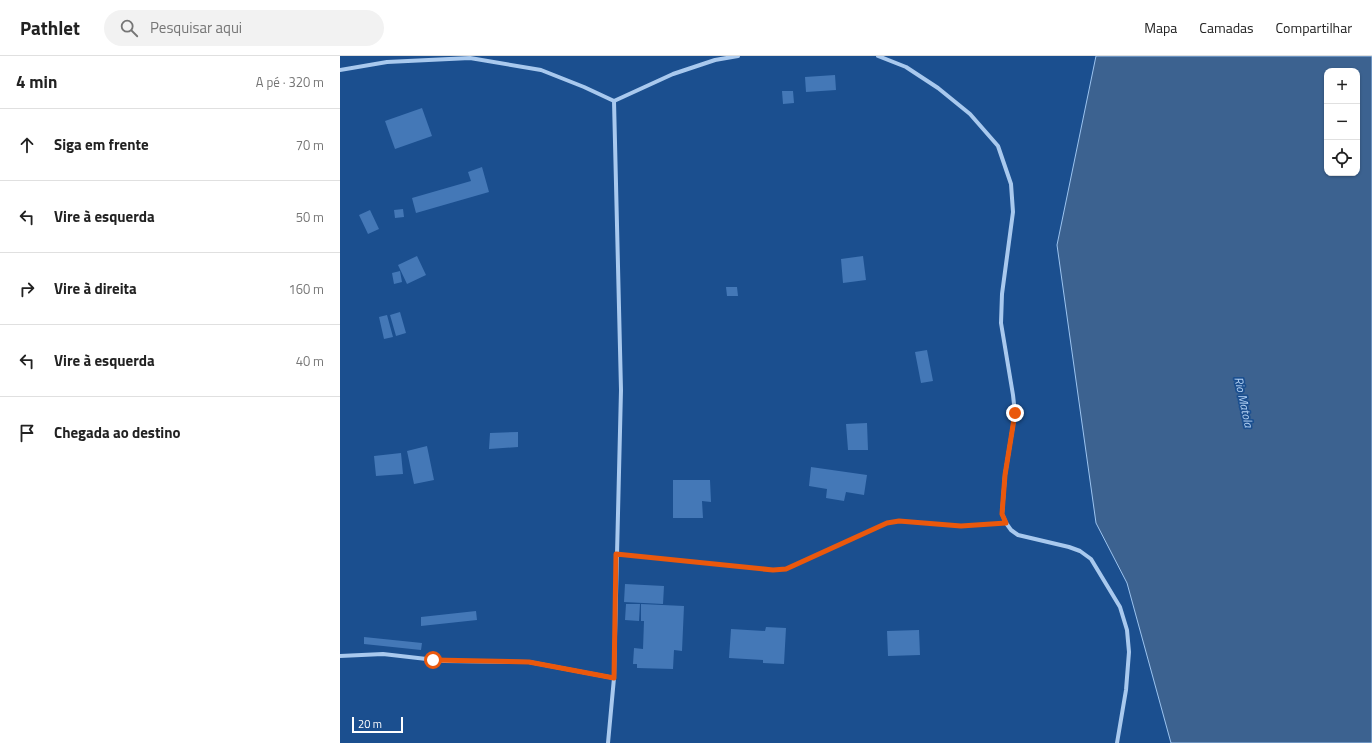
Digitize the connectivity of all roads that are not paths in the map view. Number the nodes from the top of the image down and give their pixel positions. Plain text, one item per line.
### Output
1 (738, 56) edge
2 (878, 56) edge
3 (340, 70) edge
4 (614, 101) junction
5 (1006, 523) junction
6 (616, 554) junction
7 (340, 656) edge
8 (614, 678) junction
9 (608, 743) edge
10 (1117, 743) edge

1 - 4 street
2 - 5 street
3 - 4 street
4 - 6 street
5 - 6 lane
5 - 10 street
6 - 8 street
7 - 8 street
8 - 9 street

